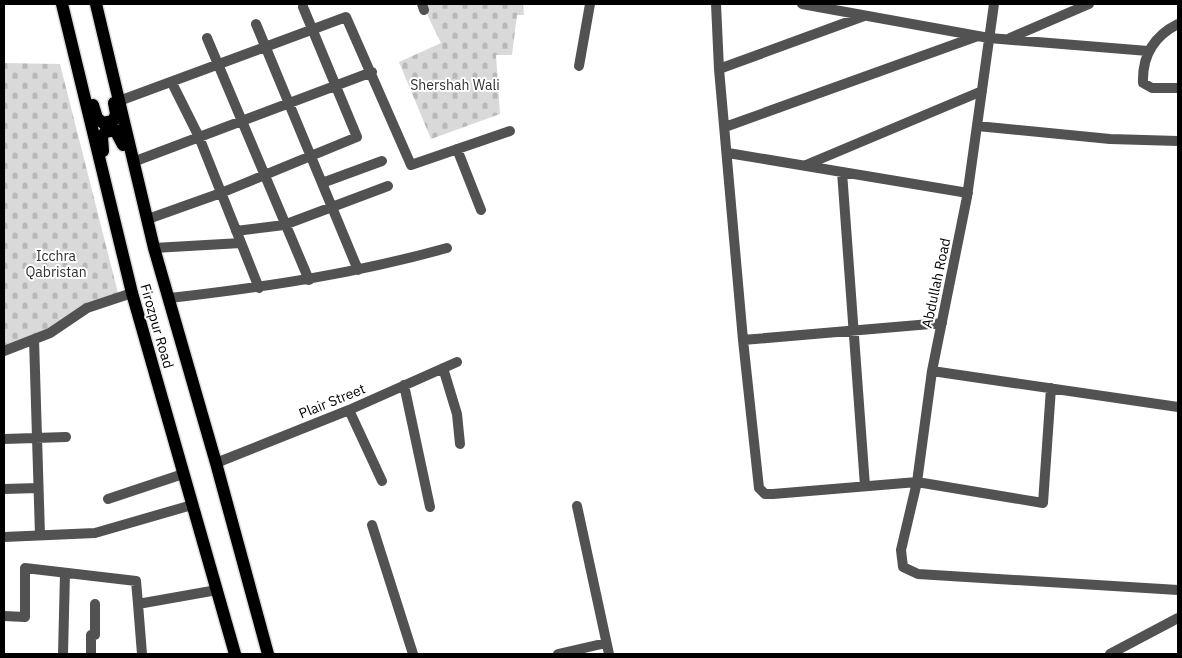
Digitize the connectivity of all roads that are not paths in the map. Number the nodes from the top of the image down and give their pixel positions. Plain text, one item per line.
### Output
1 (62, 4) edge
2 (69, 4) edge
3 (90, 4) edge
4 (96, 4) edge
5 (590, 4) edge
6 (716, 4) edge
7 (802, 4) edge
8 (994, 4) edge
9 (1089, 4) edge
10 (303, 7) dead end
11 (866, 16) junction
12 (256, 24) dead end
13 (1178, 24) edge
14 (312, 30) junction
15 (978, 36) junction
16 (207, 38) dead end
17 (989, 38) junction
18 (1007, 40) junction
19 (265, 46) junction
20 (1148, 51) junction
21 (218, 65) junction
22 (580, 66) dead end
23 (719, 69) junction
24 (372, 72) junction
25 (172, 83) junction
26 (335, 84) junction
27 (1178, 88) edge
28 (982, 91) junction
29 (119, 101) junction
30 (289, 103) junction
31 (241, 121) junction
32 (977, 126) junction
33 (725, 127) junction
34 (510, 131) dead end
35 (199, 137) junction
36 (1178, 141) edge
37 (457, 149) junction
38 (728, 152) junction
39 (310, 155) junction
40 (382, 161) dead end
41 (133, 162) junction
42 (805, 166) junction
43 (842, 172) junction
44 (263, 175) junction
45 (322, 183) junction
46 (388, 186) dead end
47 (221, 193) junction
48 (968, 193) junction
49 (330, 206) junction
50 (481, 210) dead end
51 (148, 219) junction
52 (284, 225) junction
53 (236, 231) junction
54 (241, 243) junction
55 (120, 245) junction
56 (154, 248) junction
57 (447, 248) dead end
58 (358, 270) junction
59 (309, 280) junction
60 (259, 288) junction
61 (132, 293) junction
62 (170, 298) junction
63 (942, 323) junction
64 (854, 330) junction
65 (34, 339) junction
66 (743, 340) junction
67 (4, 351) edge
68 (457, 362) dead end
69 (443, 368) junction
70 (932, 371) junction
71 (404, 385) junction
72 (1051, 388) junction
73 (1178, 407) edge
74 (349, 410) junction
75 (66, 437) dead end
76 (37, 438) junction
77 (4, 439) edge
78 (460, 444) dead end
79 (216, 463) junction
80 (183, 474) junction
81 (382, 481) dead end
82 (917, 482) junction
83 (865, 486) junction
84 (38, 488) junction
85 (4, 489) edge
86 (108, 499) dead end
87 (192, 505) junction
88 (576, 506) dead end
89 (430, 507) dead end
90 (372, 524) dead end
91 (40, 535) junction
92 (4, 536) edge
93 (65, 573) junction
94 (217, 590) junction
95 (1178, 590) edge
96 (95, 604) dead end
97 (138, 604) junction
98 (4, 616) edge
99 (1178, 618) edge
100 (606, 643) junction
101 (63, 654) edge
102 (91, 654) edge
103 (142, 654) edge
104 (235, 654) edge
105 (268, 654) edge
106 (413, 654) edge
107 (558, 654) edge
108 (609, 654) edge
109 (1110, 654) edge

1 - 55 main road, Firozpur Road
2 - 3 main road
4 - 29 main road, Firozpur Road
5 - 22 street
6 - 23 street
7 - 11 street
8 - 17 street, Abdullah Road
9 - 18 street
10 - 14 street
11 - 15 street
11 - 23 street
12 - 19 street
13 - 20 street
14 - 19 street
14 - 24 street
14 - 26 street
15 - 17 street
15 - 33 street
16 - 21 street
17 - 18 street
17 - 28 street, Abdullah Road
18 - 20 street
19 - 21 street
19 - 30 street
20 - 27 street
21 - 25 street
21 - 31 street
23 - 33 street
24 - 26 street
24 - 37 street
25 - 29 street
25 - 35 street
26 - 30 street
26 - 39 street
28 - 32 street, Abdullah Road
28 - 42 street
29 - 41 main road, Firozpur Road
30 - 31 street
30 - 39 street
31 - 35 street
31 - 44 street
32 - 36 street
32 - 48 street, Abdullah Road
33 - 38 street
34 - 37 street
35 - 41 street
35 - 47 street
37 - 50 street
38 - 42 street
38 - 66 street
39 - 44 street
39 - 45 street
40 - 45 street
41 - 51 main road, Firozpur Road
42 - 43 street
43 - 48 street
43 - 64 street
44 - 47 street
44 - 52 street
45 - 49 street
46 - 49 street
47 - 51 street
47 - 53 street
48 - 63 street, Abdullah Road
49 - 52 street
49 - 58 street
51 - 56 main road, Firozpur Road
52 - 53 street
52 - 59 street
53 - 54 street
54 - 56 street
54 - 60 street
55 - 56 main road
55 - 61 main road, Firozpur Road
56 - 62 main road, Firozpur Road
57 - 58 street
58 - 59 street
59 - 60 street
60 - 62 street
61 - 65 street
61 - 80 main road, Firozpur Road
62 - 79 main road, Firozpur Road
63 - 64 street
63 - 70 street, Abdullah Road
64 - 66 street
64 - 83 street
65 - 67 street
65 - 76 street
66 - 83 street
68 - 69 street, Plair Street
69 - 71 street, Plair Street
69 - 78 street
70 - 72 street
70 - 82 street, Abdullah Road
71 - 74 street, Plair Street
71 - 89 street
72 - 73 street
72 - 82 street
74 - 79 street, Plair Street
74 - 81 street
75 - 76 street
76 - 77 street
76 - 84 street
79 - 105 main road, Firozpur Road
80 - 86 street
80 - 87 main road, Firozpur Road
82 - 83 street
82 - 95 street, Abdullah Road
84 - 85 street
84 - 91 street
87 - 91 street
87 - 94 main road, Firozpur Road
88 - 100 street
90 - 106 street
91 - 92 street
93 - 97 street
93 - 98 street
93 - 101 street
94 - 97 street
94 - 104 main road, Firozpur Road
96 - 102 street
97 - 103 street
99 - 109 street
100 - 107 street
100 - 108 street

